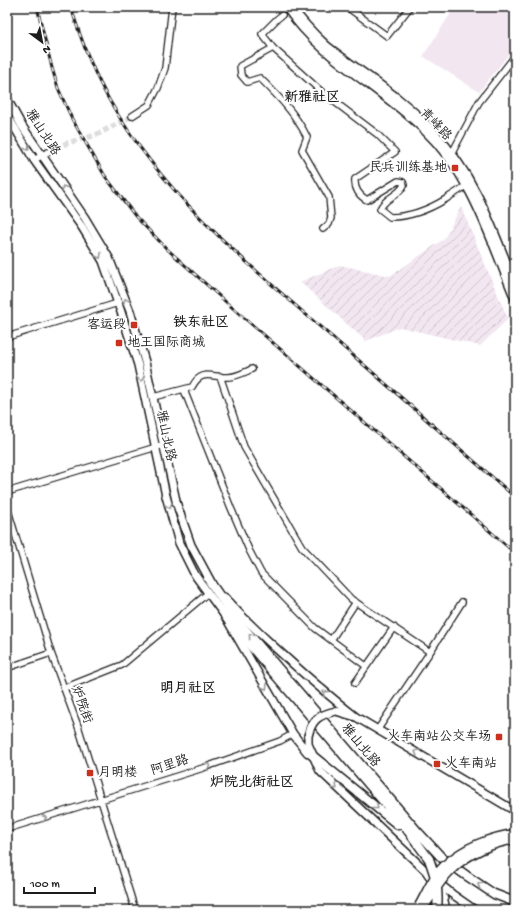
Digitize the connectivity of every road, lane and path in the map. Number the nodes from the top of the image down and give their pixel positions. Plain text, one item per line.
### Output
1 (172, 7) edge
2 (286, 7) edge
3 (292, 7) edge
4 (348, 7) edge
5 (410, 7) edge
6 (282, 15) dead end
7 (273, 48) junction
8 (515, 56) edge
9 (7, 100) edge
10 (7, 115) edge
11 (132, 116) tunnel mouth
12 (45, 154) junction
13 (450, 155) junction
14 (34, 160) junction
15 (466, 185) junction
16 (323, 229) dead end
17 (515, 284) edge
18 (515, 299) edge
19 (118, 303) junction
20 (7, 337) edge
21 (252, 369) dead end
22 (220, 376) junction
23 (184, 390) junction
24 (153, 397) junction
25 (163, 445) junction
26 (155, 447) junction
27 (7, 492) edge
28 (7, 507) edge
29 (208, 579) junction
30 (208, 593) junction
31 (356, 602) junction
32 (462, 602) dead end
33 (225, 616) junction
34 (394, 627) junction
35 (331, 640) junction
36 (430, 652) junction
37 (51, 654) junction
38 (366, 666) junction
39 (7, 668) edge
40 (355, 683) dead end
41 (64, 688) junction
42 (356, 717) junction
43 (378, 729) junction
44 (293, 734) junction
45 (313, 756) junction
46 (101, 800) junction
47 (515, 811) edge
48 (7, 829) edge
49 (515, 834) edge
50 (413, 838) junction
51 (515, 840) edge
52 (426, 871) junction
53 (515, 902) edge
54 (135, 910) edge
55 (417, 910) edge
56 (422, 910) edge
57 (438, 910) edge
58 (446, 910) edge
59 (475, 910) edge

1 - 11 street
2 - 13 main road, 青峰路
3 - 13 main road, 青峰路
4 - 5 street
6 - 7 street
7 - 15 street
7 - 16 street
8 - 13 street
9 - 12 main road, 雅山北路
10 -> 14 main road, 雅山北路
12 - 14 street
24 -> 12 main road, 雅山北路
13 - 15 main road, 青峰路
13 - 17 main road, 青峰路
14 -> 19 main road, 雅山北路
15 - 18 main road, 青峰路
19 - 20 street
19 -> 26 main road, 雅山北路
21 - 22 street
22 - 23 street
22 - 31 street
23 - 24 street
23 - 35 street
24 - 25 main road, 雅山北路
25 - 26 street
25 - 29 main road, 雅山北路
26 - 27 street
26 -> 30 main road, 雅山北路
28 - 37 street, 炉院街
42 -> 29 main road, 雅山北路
53 -> 29 highway, 雅山北路
30 - 33 main road, 雅山北路
30 - 41 street
31 - 34 street
31 - 35 street
32 - 36 street
33 -> 44 main road, 雅山北路
33 - 50 highway
34 - 36 street
34 - 38 street
35 - 38 street
36 - 43 street
37 - 39 street
37 - 41 street, 炉院街
38 - 40 street
41 - 46 street, 炉院街
42 - 43 main road
42 - 45 main road, bridge
47 -> 43 main road
44 - 45 main road, 雅山北路
46 -> 44 street, 阿里路
45 -> 50 highway
45 -> 52 main road
48 -> 46 street, 阿里路
46 - 54 street, 炉院街
49 - 55 highway, bridge
50 - 57 highway, bridge
51 - 56 highway, bridge
52 - 58 main road
52 - 59 main road

